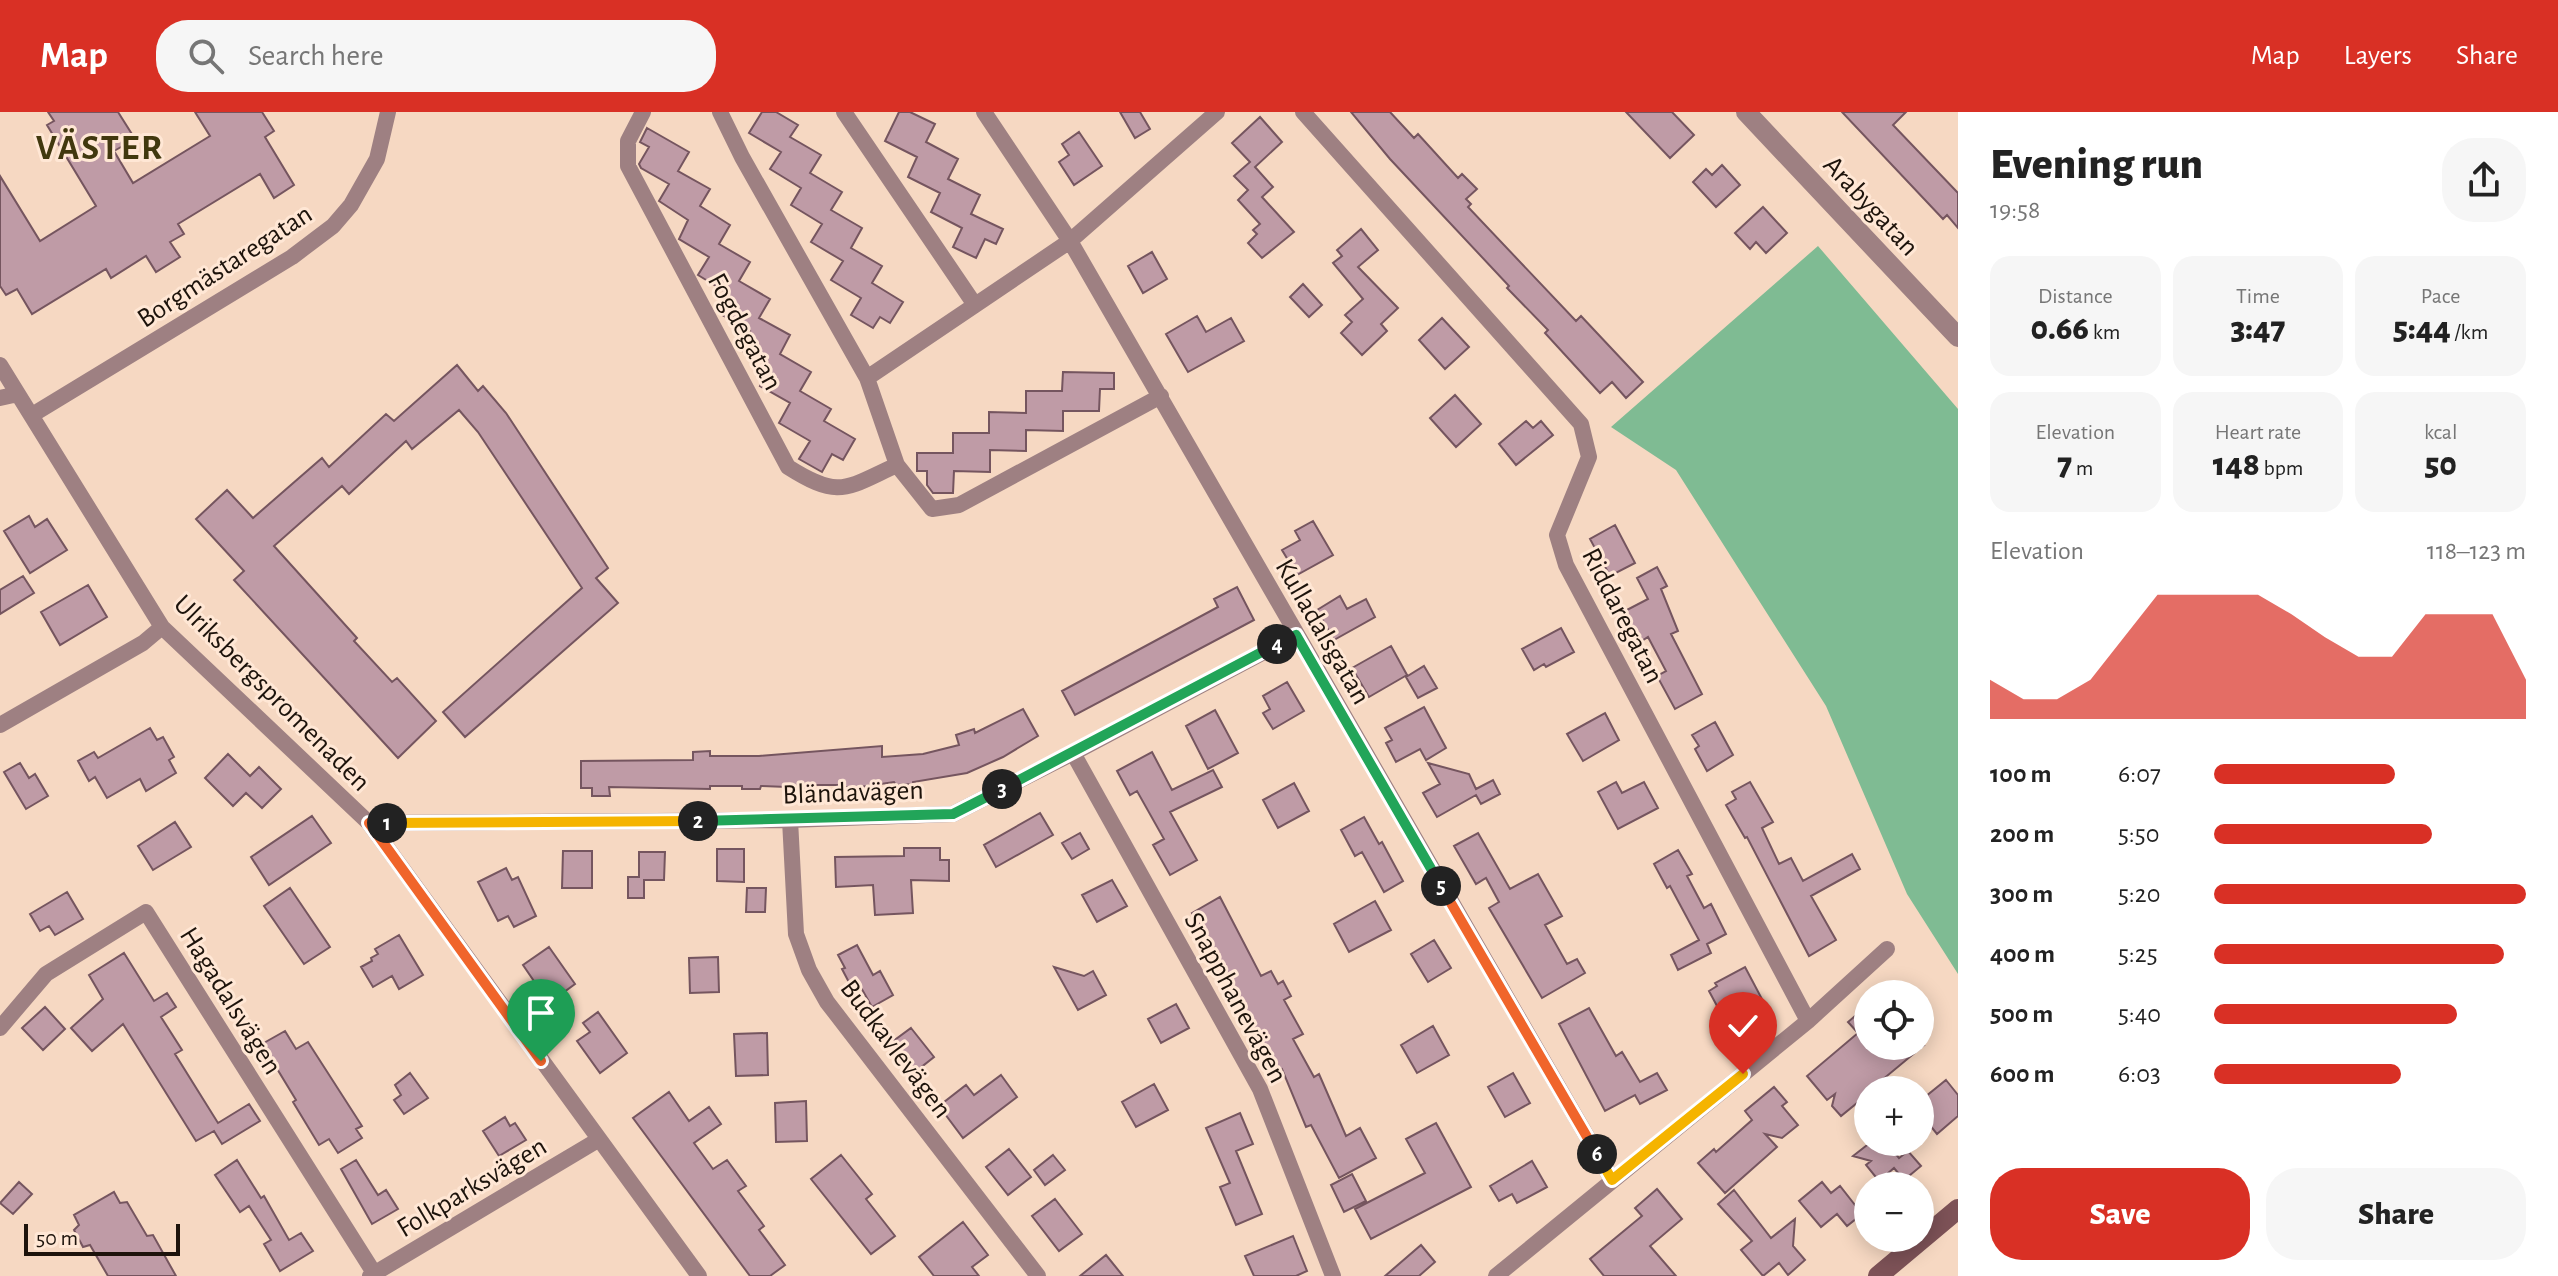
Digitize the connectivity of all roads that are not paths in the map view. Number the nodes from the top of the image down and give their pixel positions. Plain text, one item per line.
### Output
1 (388, 112) edge
2 (643, 112) edge
3 (720, 112) edge
4 (844, 112) edge
5 (984, 112) edge
6 (1217, 112) edge
7 (1303, 112) edge
8 (1746, 112) edge
9 (1070, 241) junction
10 (975, 305) junction
11 (1958, 337) edge
12 (0, 365) edge
13 (867, 378) junction
14 (18, 394) junction
15 (1161, 396) junction
16 (0, 398) edge
17 (32, 415) junction
18 (897, 465) junction
19 (162, 627) junction
20 (1296, 635) junction
21 (0, 725) edge
22 (1073, 753) junction
23 (790, 820) junction
24 (369, 823) junction
25 (1887, 949) dead end
26 (1808, 1021) junction
27 (0, 1028) edge
28 (598, 1140) junction
29 (1612, 1180) junction
30 (1958, 1209) edge
31 (373, 1275) edge
32 (699, 1276) edge
33 (1038, 1276) edge
34 (1333, 1276) edge
35 (1496, 1276) edge
36 (1878, 1276) edge

1 - 17 street, Borgmästaregatan
2 - 18 street, Fogdegatan
3 - 13 street
4 - 10 street
5 - 9 street, Kulladalsgatan
6 - 9 street
7 - 26 street, Riddaregatan
8 - 11 street, Arabygatan
9 - 10 street
9 - 15 street, Kulladalsgatan
10 - 13 street
12 - 14 street, Ulriksbergspromenaden
13 - 18 street
14 - 16 street
14 - 17 street, Ulriksbergspromenaden
15 - 18 street
15 - 20 street, Kulladalsgatan
17 - 19 street, Ulriksbergspromenaden
19 - 21 street
19 - 24 street, Ulriksbergspromenaden
20 - 22 street, Bländavägen
20 - 29 street, Kulladalsgatan
22 - 23 street, Bländavägen
22 - 34 street, Snapphanevägen
23 - 24 street, Bländavägen
23 - 33 street, Budkavlevägen
24 - 28 street, Ulriksbergspromenaden
25 - 26 street
26 - 29 street
27 - 31 street, Hagadalsvägen
28 - 31 street, Folkparksvägen
28 - 32 street, Ulriksbergspromenaden
29 - 35 street
30 - 36 main road

